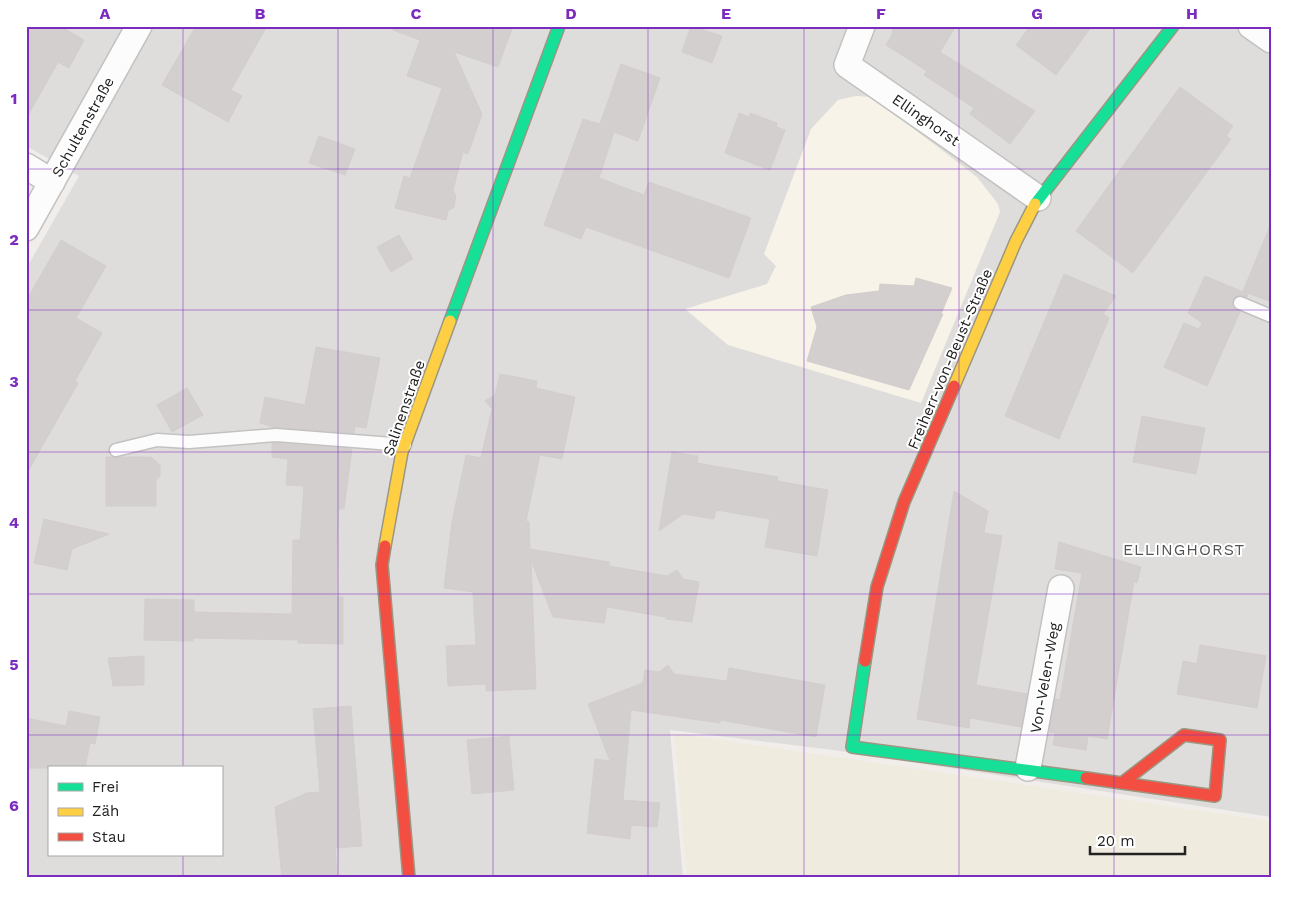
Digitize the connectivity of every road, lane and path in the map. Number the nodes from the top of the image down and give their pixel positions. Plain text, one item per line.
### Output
1 (139, 26) edge
2 (559, 26) edge
3 (862, 26) edge
4 (1173, 26) edge
5 (1252, 26) edge
6 (1271, 40) edge
7 (26, 166) edge
8 (52, 182) junction
9 (1038, 198) junction
10 (26, 228) edge
11 (1240, 303) dead end
12 (1271, 316) edge
13 (405, 445) junction
14 (116, 450) dead end
15 (1061, 588) dead end
16 (1028, 768) junction
17 (1122, 783) junction
18 (409, 878) edge

1 - 8 street, Schultenstraße
2 - 13 street, Salinenstraße
3 - 9 street, Ellinghorst
4 - 9 street, Freiherr-von-Beust-Straße
5 - 6 street
7 - 8 street
8 - 10 street, Schultenstraße
9 - 16 street, Freiherr-von-Beust-Straße
11 - 12 lane
13 - 14 lane
13 - 18 street, Salinenstraße
15 - 16 street, Von-Velen-Weg
16 - 17 street
17 - 17 street

